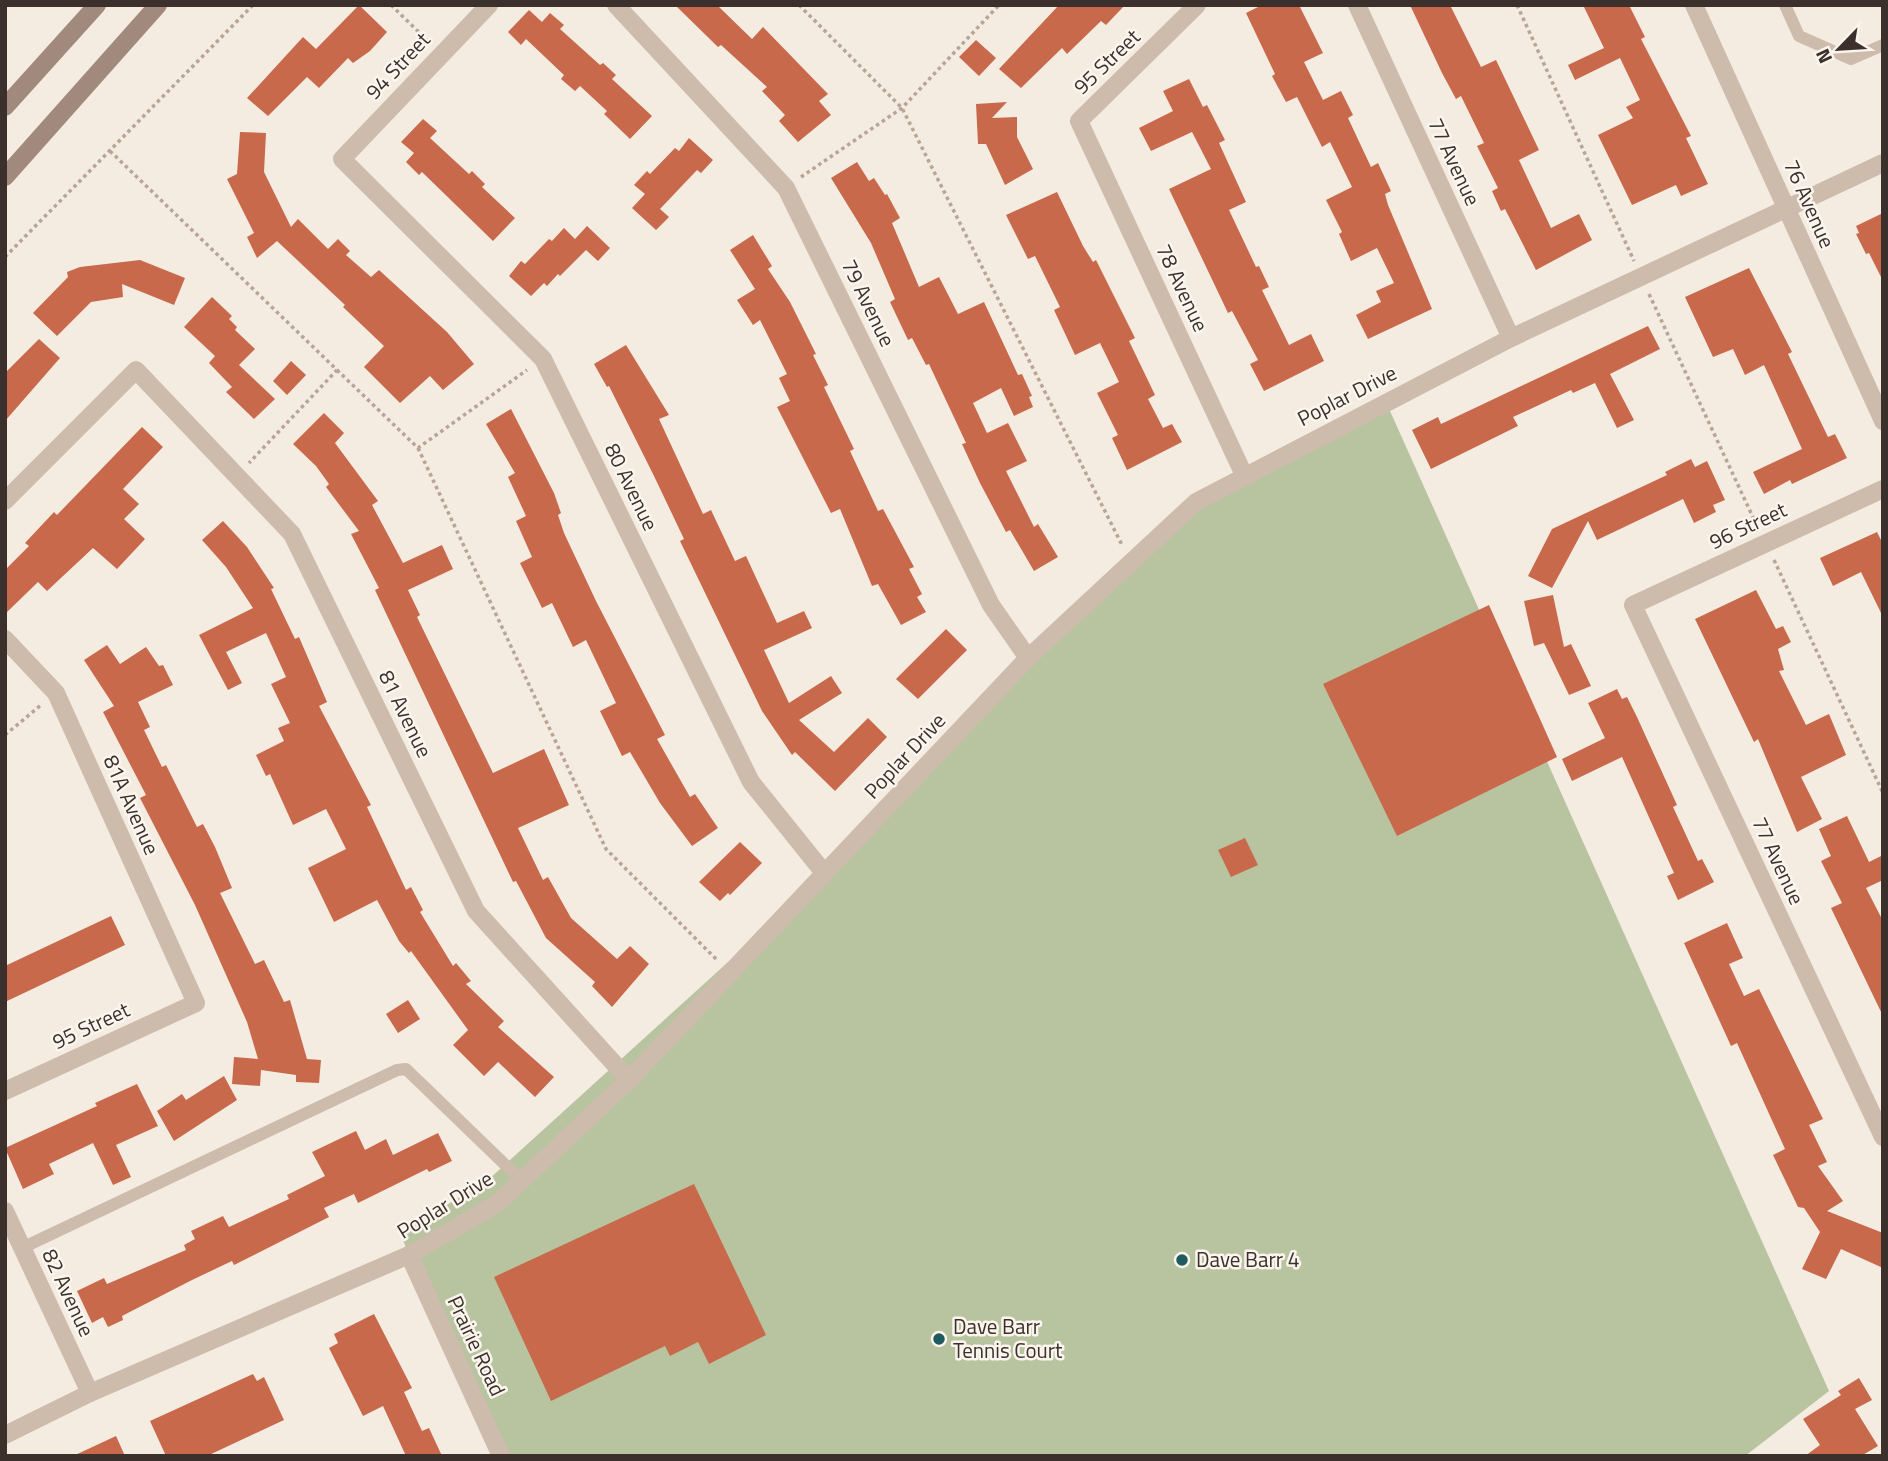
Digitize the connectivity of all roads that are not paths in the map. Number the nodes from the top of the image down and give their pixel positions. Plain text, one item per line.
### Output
1 (97, 5) edge
2 (158, 5) edge
3 (489, 5) edge
4 (616, 5) edge
5 (1197, 5) edge
6 (1357, 5) edge
7 (1693, 5) edge
8 (1785, 5) edge
9 (1883, 45) edge
10 (5, 107) edge
11 (1079, 121) joint
12 (342, 159) joint
13 (1883, 163) edge
14 (7, 172) edge
15 (1786, 209) junction
16 (1511, 338) junction
17 (1883, 421) edge
18 (1244, 475) junction
19 (1883, 489) edge
20 (5, 501) edge
21 (1633, 605) joint
22 (5, 639) edge
23 (1028, 658) junction
24 (825, 874) junction
25 (196, 1003) joint
26 (629, 1080) junction
27 (5, 1091) edge
28 (1883, 1137) edge
29 (522, 1181) junction
30 (5, 1212) edge
31 (22, 1248) junction
32 (409, 1255) junction
33 (90, 1393) junction
34 (5, 1435) edge
35 (501, 1456) edge

1 - 10 main road
2 - 14 main road
3 - 12 street, 94 Street
4 - 23 street, 79 Avenue
5 - 11 street, 95 Street
6 - 16 street, 77 Avenue
7 - 15 street, 76 Avenue
8 - 9 lane
11 - 18 street, 78 Avenue
12 - 24 street, 80 Avenue
13 - 15 street, Poplar Drive
15 - 16 street, Poplar Drive
15 - 17 street, 76 Avenue
16 - 18 street, Poplar Drive
18 - 23 street, Poplar Drive
19 - 21 street, 96 Street
20 - 26 street, 81 Avenue
21 - 28 street, 77 Avenue
22 - 25 street, 81A Avenue
23 - 24 street, Poplar Drive
24 - 26 street, Poplar Drive
25 - 27 street, 95 Street
26 - 29 street, Poplar Drive
29 - 31 lane
29 - 32 street, Poplar Drive
30 - 31 street, 82 Avenue
31 - 33 street, 82 Avenue
32 - 33 street, Poplar Drive
32 - 35 street, Prairie Road
33 - 34 street, Poplar Drive

